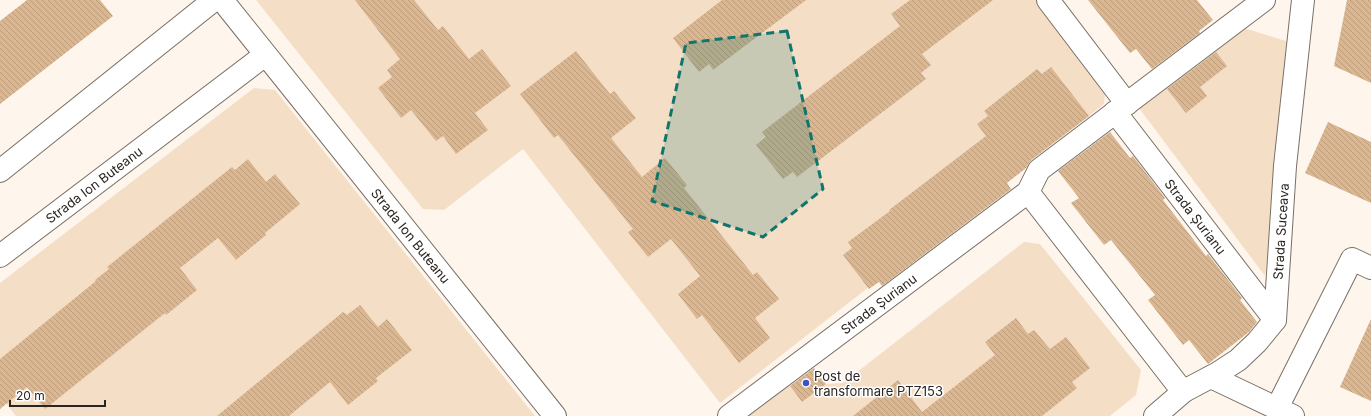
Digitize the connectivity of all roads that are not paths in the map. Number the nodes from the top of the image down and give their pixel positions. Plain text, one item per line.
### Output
1 (214, 0) edge
2 (222, 0) edge
3 (1048, 0) edge
4 (1264, 0) edge
5 (1303, 0) edge
6 (265, 55) junction
7 (1121, 108) junction
8 (0, 171) edge
9 (1028, 192) junction
10 (0, 256) edge
11 (1371, 268) edge
12 (1276, 320) junction
13 (1214, 375) junction
14 (1184, 391) junction
15 (1285, 412) edge
16 (555, 416) edge
17 (729, 416) edge
18 (1155, 416) edge
19 (1173, 416) edge

1 - 8 street
2 - 6 street, Strada Ion Buteanu
3 - 7 street, Strada Șurianu
4 - 7 street
5 - 12 street, Strada Suceava
6 - 10 street, Strada Ion Buteanu
6 - 16 street, Strada Ion Buteanu
7 - 9 street
7 - 12 street, Strada Șurianu
9 - 14 street
9 - 17 street, Strada Șurianu
11 - 15 street
12 - 13 street
13 - 14 street
13 - 15 street
14 - 18 street
14 - 19 street

